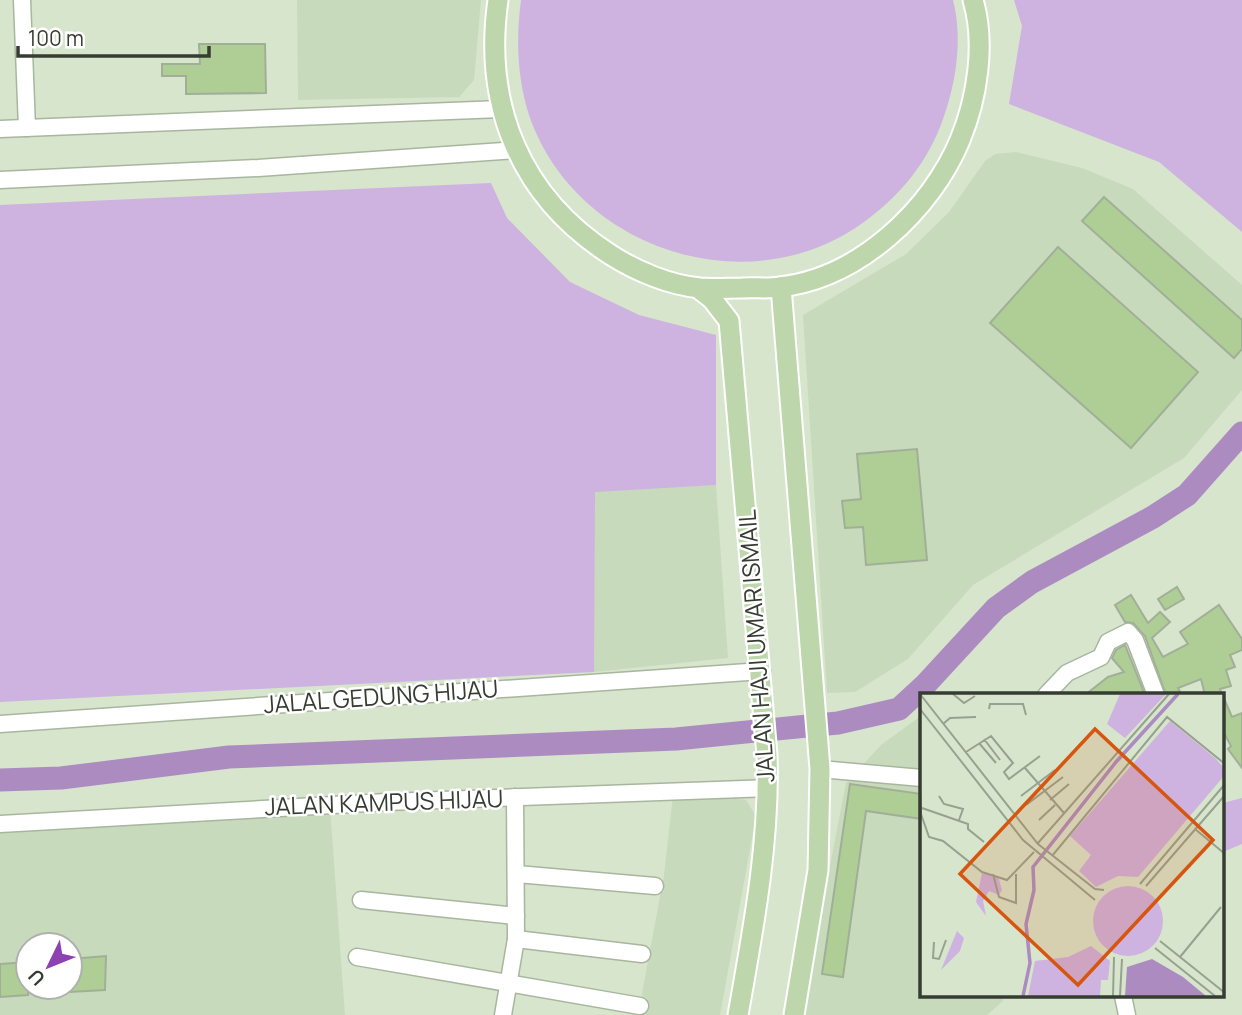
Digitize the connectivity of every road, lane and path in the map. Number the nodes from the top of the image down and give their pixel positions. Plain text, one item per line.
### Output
1 (22, 0) edge
2 (498, 0) edge
3 (973, 0) edge
4 (501, 108) junction
5 (27, 128) junction
6 (0, 129) edge
7 (516, 150) junction
8 (0, 180) edge
9 (781, 287) junction
10 (698, 288) junction
11 (762, 676) junction
12 (1048, 693) edge
13 (1155, 693) edge
14 (0, 724) edge
15 (820, 762) junction
16 (920, 778) edge
17 (768, 788) junction
18 (515, 797) junction
19 (0, 824) edge
20 (517, 874) junction
21 (655, 886) dead end
22 (361, 900) dead end
23 (516, 916) junction
24 (516, 939) junction
25 (642, 954) dead end
26 (357, 957) dead end
27 (508, 983) junction
28 (640, 1006) dead end
29 (503, 1015) edge
30 (738, 1015) edge
31 (794, 1015) edge

1 - 5 street
2 - 4 main road
3 - 9 main road
4 - 5 street
4 - 7 main road
5 - 6 street
7 - 8 street
7 - 10 main road
9 - 10 main road
9 - 15 main road
10 - 11 main road, JALAN HAJI UMAR ISMAIL
11 - 14 street, JALAL GEDUNG HIJAU
11 - 17 main road, JALAN HAJI UMAR ISMAIL
12 - 13 street
15 - 16 street
15 - 31 main road
17 - 18 street, JALAN KAMPUS HIJAU
17 - 30 main road, JALAN HAJI UMAR ISMAIL
18 - 19 street, JALAN KAMPUS HIJAU
18 - 20 street
20 - 21 street
20 - 23 street
22 - 23 street
23 - 24 street
24 - 25 street
24 - 27 street
26 - 27 street
27 - 28 street
27 - 29 street

